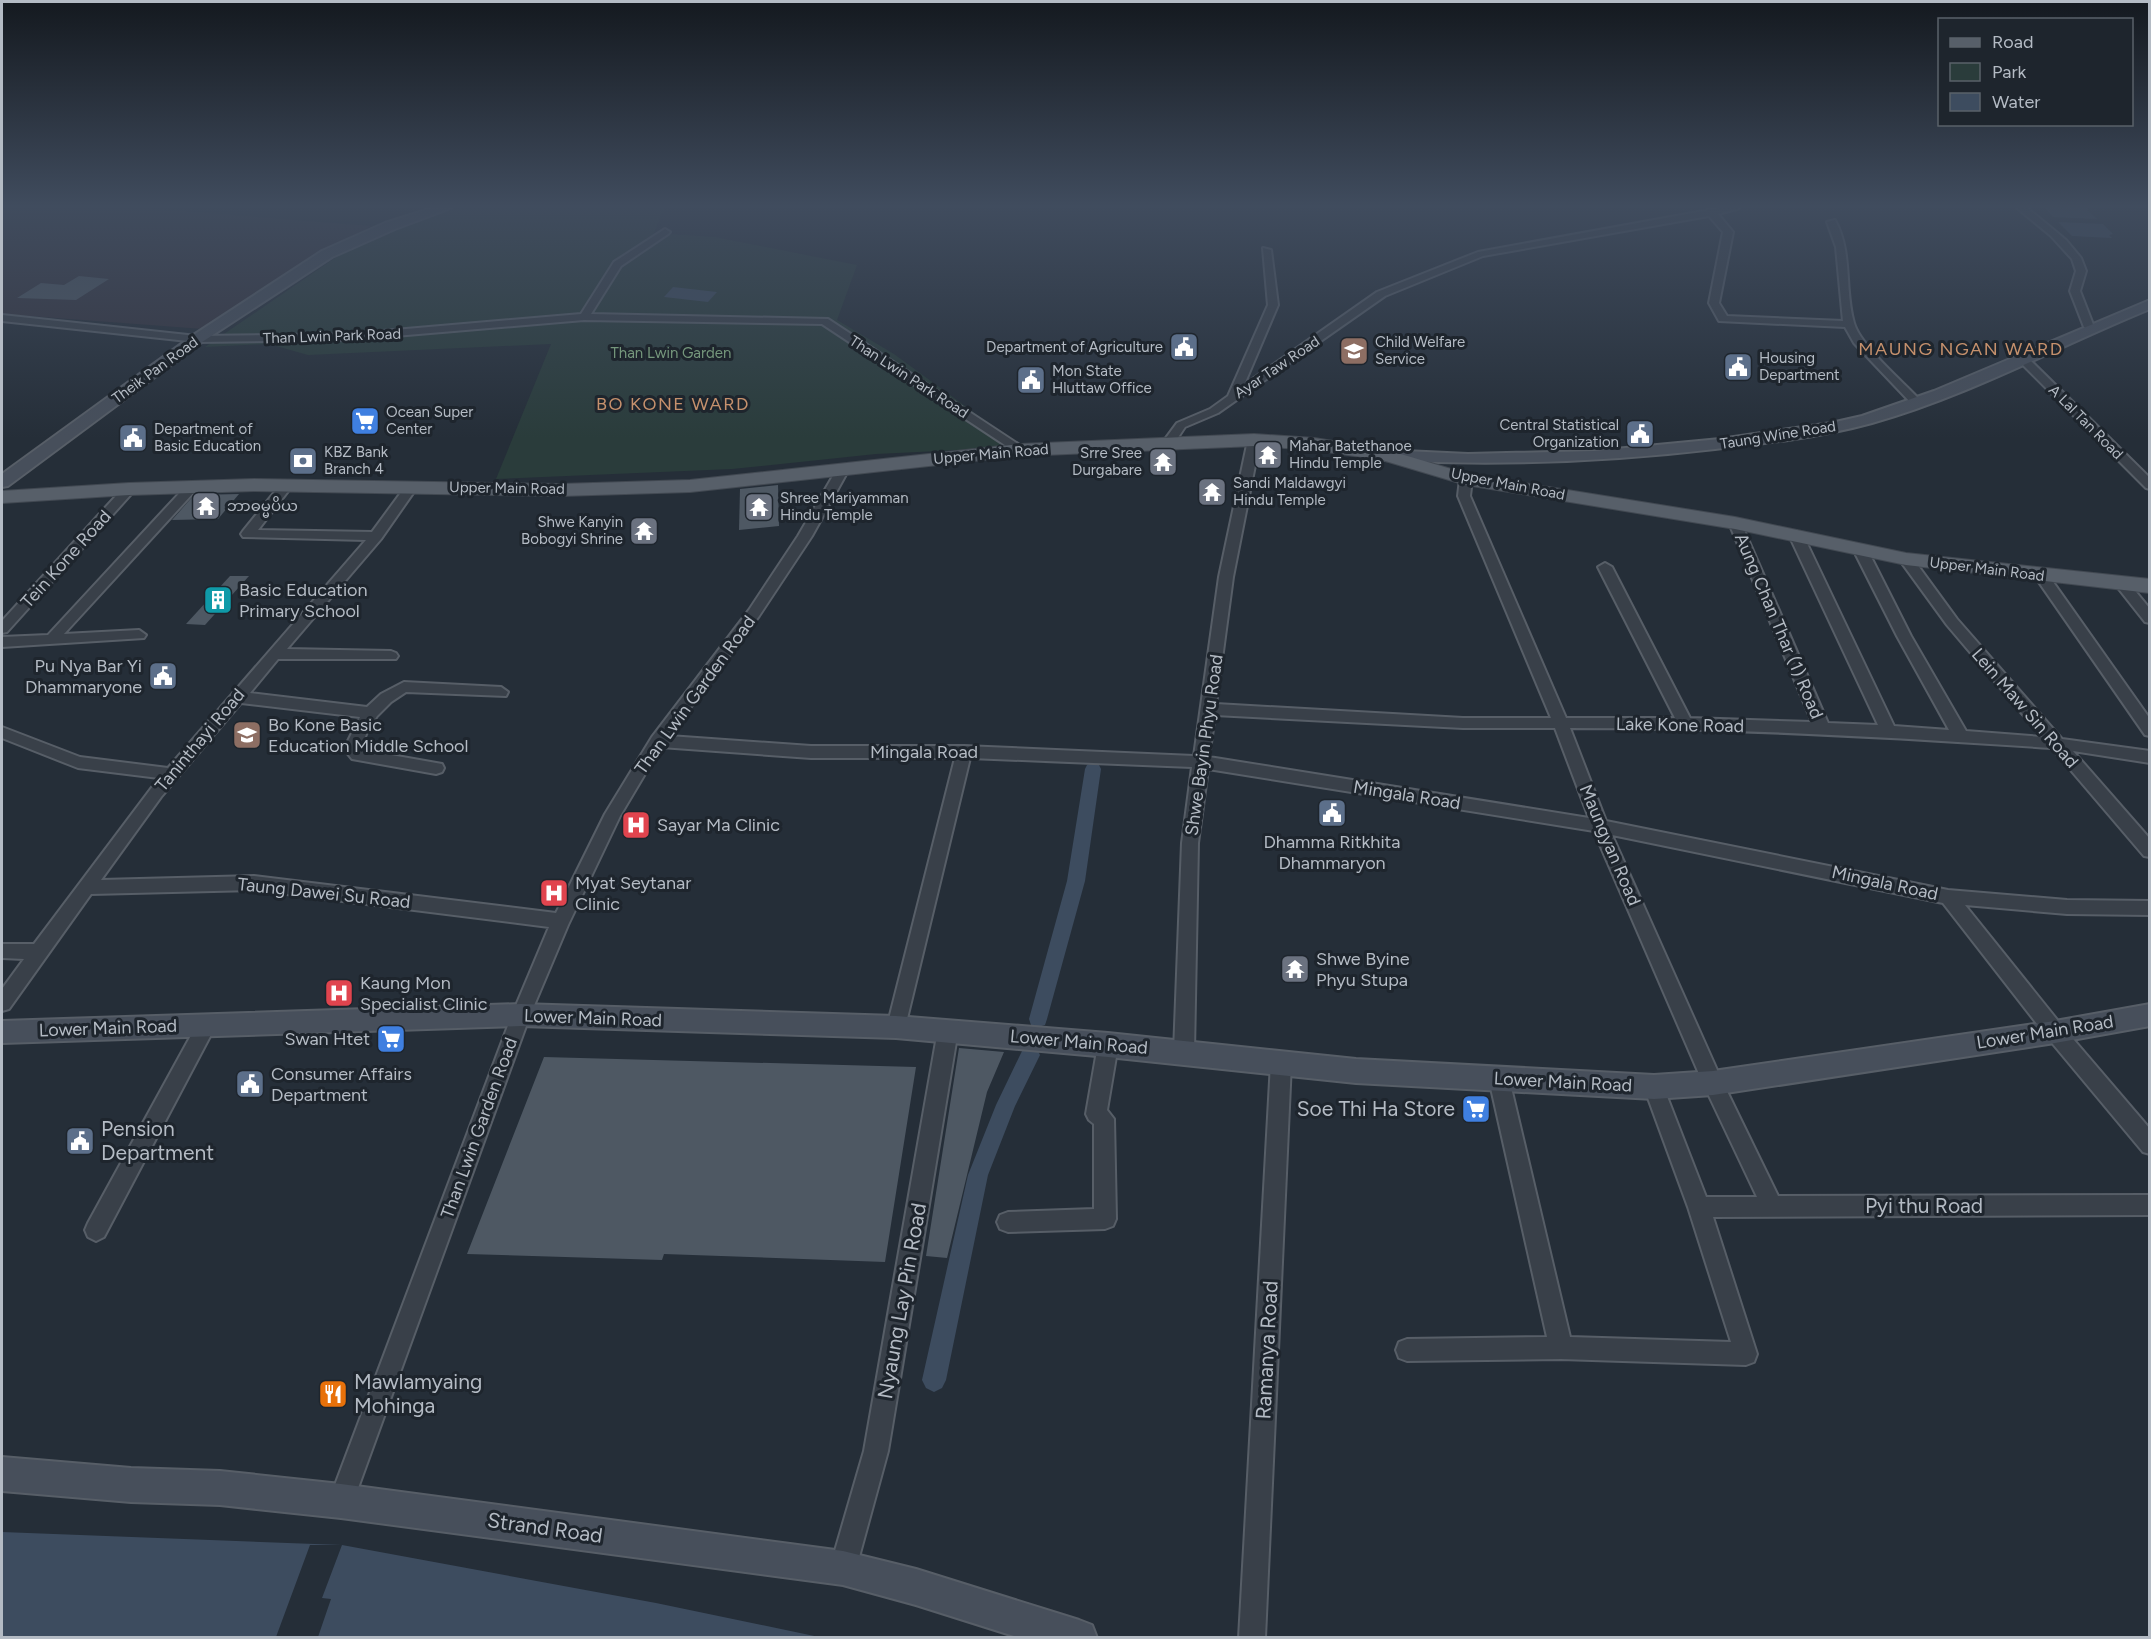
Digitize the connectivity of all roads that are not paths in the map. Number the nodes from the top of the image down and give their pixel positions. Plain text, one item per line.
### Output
1 (280, 284) edge
2 (604, 284) edge
3 (1270, 284) edge
4 (1404, 284) edge
5 (1718, 284) edge
6 (1845, 284) edge
7 (2077, 284) edge
8 (2150, 304) edge
9 (584, 317) junction
10 (2, 318) edge
11 (1850, 324) junction
12 (2089, 327) junction
13 (197, 339) junction
14 (2024, 359) junction
15 (1233, 397) junction
16 (1916, 402) junction
17 (1254, 440) junction
18 (1169, 442) junction
19 (1021, 450) junction
20 (1384, 455) junction
21 (843, 469) junction
22 (1466, 478) junction
23 (2, 482) edge
24 (2150, 485) edge
25 (286, 486) junction
26 (412, 486) junction
27 (191, 488) junction
28 (129, 489) junction
29 (2, 497) edge
30 (1735, 523) junction
31 (1796, 535) junction
32 (376, 536) junction
33 (1860, 549) junction
34 (1906, 559) junction
35 (1605, 567) dead end
36 (2042, 575) junction
37 (2122, 584) junction
38 (2150, 586) edge
39 (2150, 619) edge
40 (2, 629) edge
41 (139, 635) dead end
42 (51, 640) junction
43 (2, 642) edge
44 (275, 654) junction
45 (391, 656) dead end
46 (501, 692) dead end
47 (236, 697) junction
48 (1209, 709) junction
49 (370, 713) junction
50 (1685, 723) junction
51 (1562, 724) junction
52 (1822, 728) junction
53 (1888, 731) junction
54 (2150, 731) edge
55 (2, 732) edge
56 (1960, 736) junction
57 (657, 741) junction
58 (2054, 743) junction
59 (964, 752) junction
60 (2150, 757) edge
61 (1202, 762) junction
62 (436, 768) dead end
63 (172, 774) junction
64 (1600, 826) junction
65 (2150, 851) edge
66 (86, 887) junction
67 (1948, 897) junction
68 (2150, 908) edge
69 (561, 921) junction
70 (2, 951) edge
71 (38, 952) junction
72 (2, 1003) edge
73 (520, 1015) junction
74 (2150, 1015) edge
75 (207, 1025) junction
76 (896, 1027) junction
77 (948, 1030) junction
78 (2, 1032) edge
79 (2055, 1032) junction
80 (1108, 1045) junction
81 (1184, 1052) junction
82 (1281, 1063) junction
83 (1499, 1079) junction
84 (1713, 1083) junction
85 (1654, 1087) junction
86 (2150, 1145) edge
87 (2150, 1205) edge
88 (1772, 1206) junction
89 (1699, 1207) junction
90 (1008, 1222) dead end
91 (96, 1230) dead end
92 (1561, 1348) junction
93 (1407, 1350) dead end
94 (2, 1474) edge
95 (341, 1501) junction
96 (843, 1568) junction
97 (1079, 1638) edge
98 (1252, 1638) edge

1 - 13 main road, Theik Pan Road
2 - 9 street
3 - 15 street
4 - 15 street, Ayar Taw Road
5 - 11 street
6 - 11 street
7 - 12 street
8 - 12 main road, Taung Wine Road
9 - 13 street, Than Lwin Park Road
9 - 19 street, Than Lwin Park Road
10 - 13 street, Than Lwin Park Road
11 - 16 street
12 - 14 main road, Taung Wine Road
13 - 23 main road, Theik Pan Road
14 - 16 main road, Taung Wine Road
14 - 24 street, A Lal Tan Road
15 - 18 street, Ayar Taw Road
16 - 20 main road, Taung Wine Road
17 - 18 main road, Upper Main Road
17 - 20 main road, Upper Main Road
17 - 48 street, Shwe Bayin Phyu Road
18 - 19 main road, Upper Main Road
19 - 21 main road, Upper Main Road
20 - 22 main road, Upper Main Road
21 - 26 main road, Upper Main Road
21 - 57 street, Than Lwin Garden Road
22 - 30 main road, Upper Main Road
22 - 51 street, Maungyan Road
25 - 26 main road, Upper Main Road
25 - 27 main road, Upper Main Road
25 - 32 street
26 - 32 street, Taninthayi Road
27 - 28 main road, Upper Main Road
27 - 42 street
28 - 29 main road, Upper Main Road
28 - 40 street, Tein Kone Road
30 - 31 main road, Upper Main Road
30 - 52 street, Aung Chan Thar (1) Road
31 - 33 main road, Upper Main Road
31 - 53 street
32 - 44 street, Taninthayi Road
33 - 34 main road, Upper Main Road
33 - 56 street
34 - 36 main road, Upper Main Road
34 - 58 street, Lein Maw Sin Road
35 - 50 street
36 - 37 main road, Upper Main Road
36 - 54 street
37 - 38 main road, Upper Main Road
37 - 39 street
41 - 42 street
42 - 43 street
44 - 45 street
44 - 47 street, Taninthayi Road
46 - 49 street
47 - 49 street
47 - 63 street, Taninthayi Road
48 - 51 street, Lake Kone Road
48 - 61 street, Shwe Bayin Phyu Road
49 - 62 street
50 - 51 street, Lake Kone Road
50 - 52 street, Lake Kone Road
51 - 64 street, Maungyan Road
52 - 53 street, Lake Kone Road
53 - 56 street, Lake Kone Road
55 - 63 street
56 - 58 street, Lake Kone Road
57 - 59 street, Mingala Road
57 - 69 street, Than Lwin Garden Road
58 - 60 street, Lake Kone Road
58 - 65 street, Lein Maw Sin Road
59 - 61 street, Mingala Road
59 - 76 street
61 - 64 street, Mingala Road
61 - 81 street, Shwe Bayin Phyu Road
63 - 66 street, Taninthayi Road
64 - 67 street, Mingala Road
64 - 84 street, Maungyan Road
66 - 69 street, Taung Dawei Su Road
66 - 71 street, Taninthayi Road
67 - 68 street, Mingala Road
67 - 79 street
69 - 73 street, Than Lwin Garden Road
70 - 71 street
71 - 72 street, Taninthayi Road
73 - 75 main road, Lower Main Road
73 - 76 main road, Lower Main Road
73 - 95 street, Than Lwin Garden Road
74 - 79 main road, Lower Main Road
75 - 78 main road, Lower Main Road
75 - 91 street
76 - 77 main road, Lower Main Road
77 - 80 main road, Lower Main Road
77 - 96 street, Nyaung Lay Pin Road
79 - 84 main road, Lower Main Road
79 - 86 street
80 - 81 main road, Lower Main Road
80 - 90 street
81 - 82 main road, Lower Main Road
82 - 83 main road, Lower Main Road
82 - 98 street, Ramanya Road
83 - 85 main road, Lower Main Road
83 - 92 street
84 - 85 main road, Lower Main Road
84 - 88 street, Maungyan Road
85 - 89 street
87 - 88 street, Pyi thu Road
88 - 89 street, Pyi thu Road
89 - 92 street
92 - 93 street
94 - 95 main road, Strand Road
95 - 96 main road, Strand Road
96 - 97 main road, Strand Road

